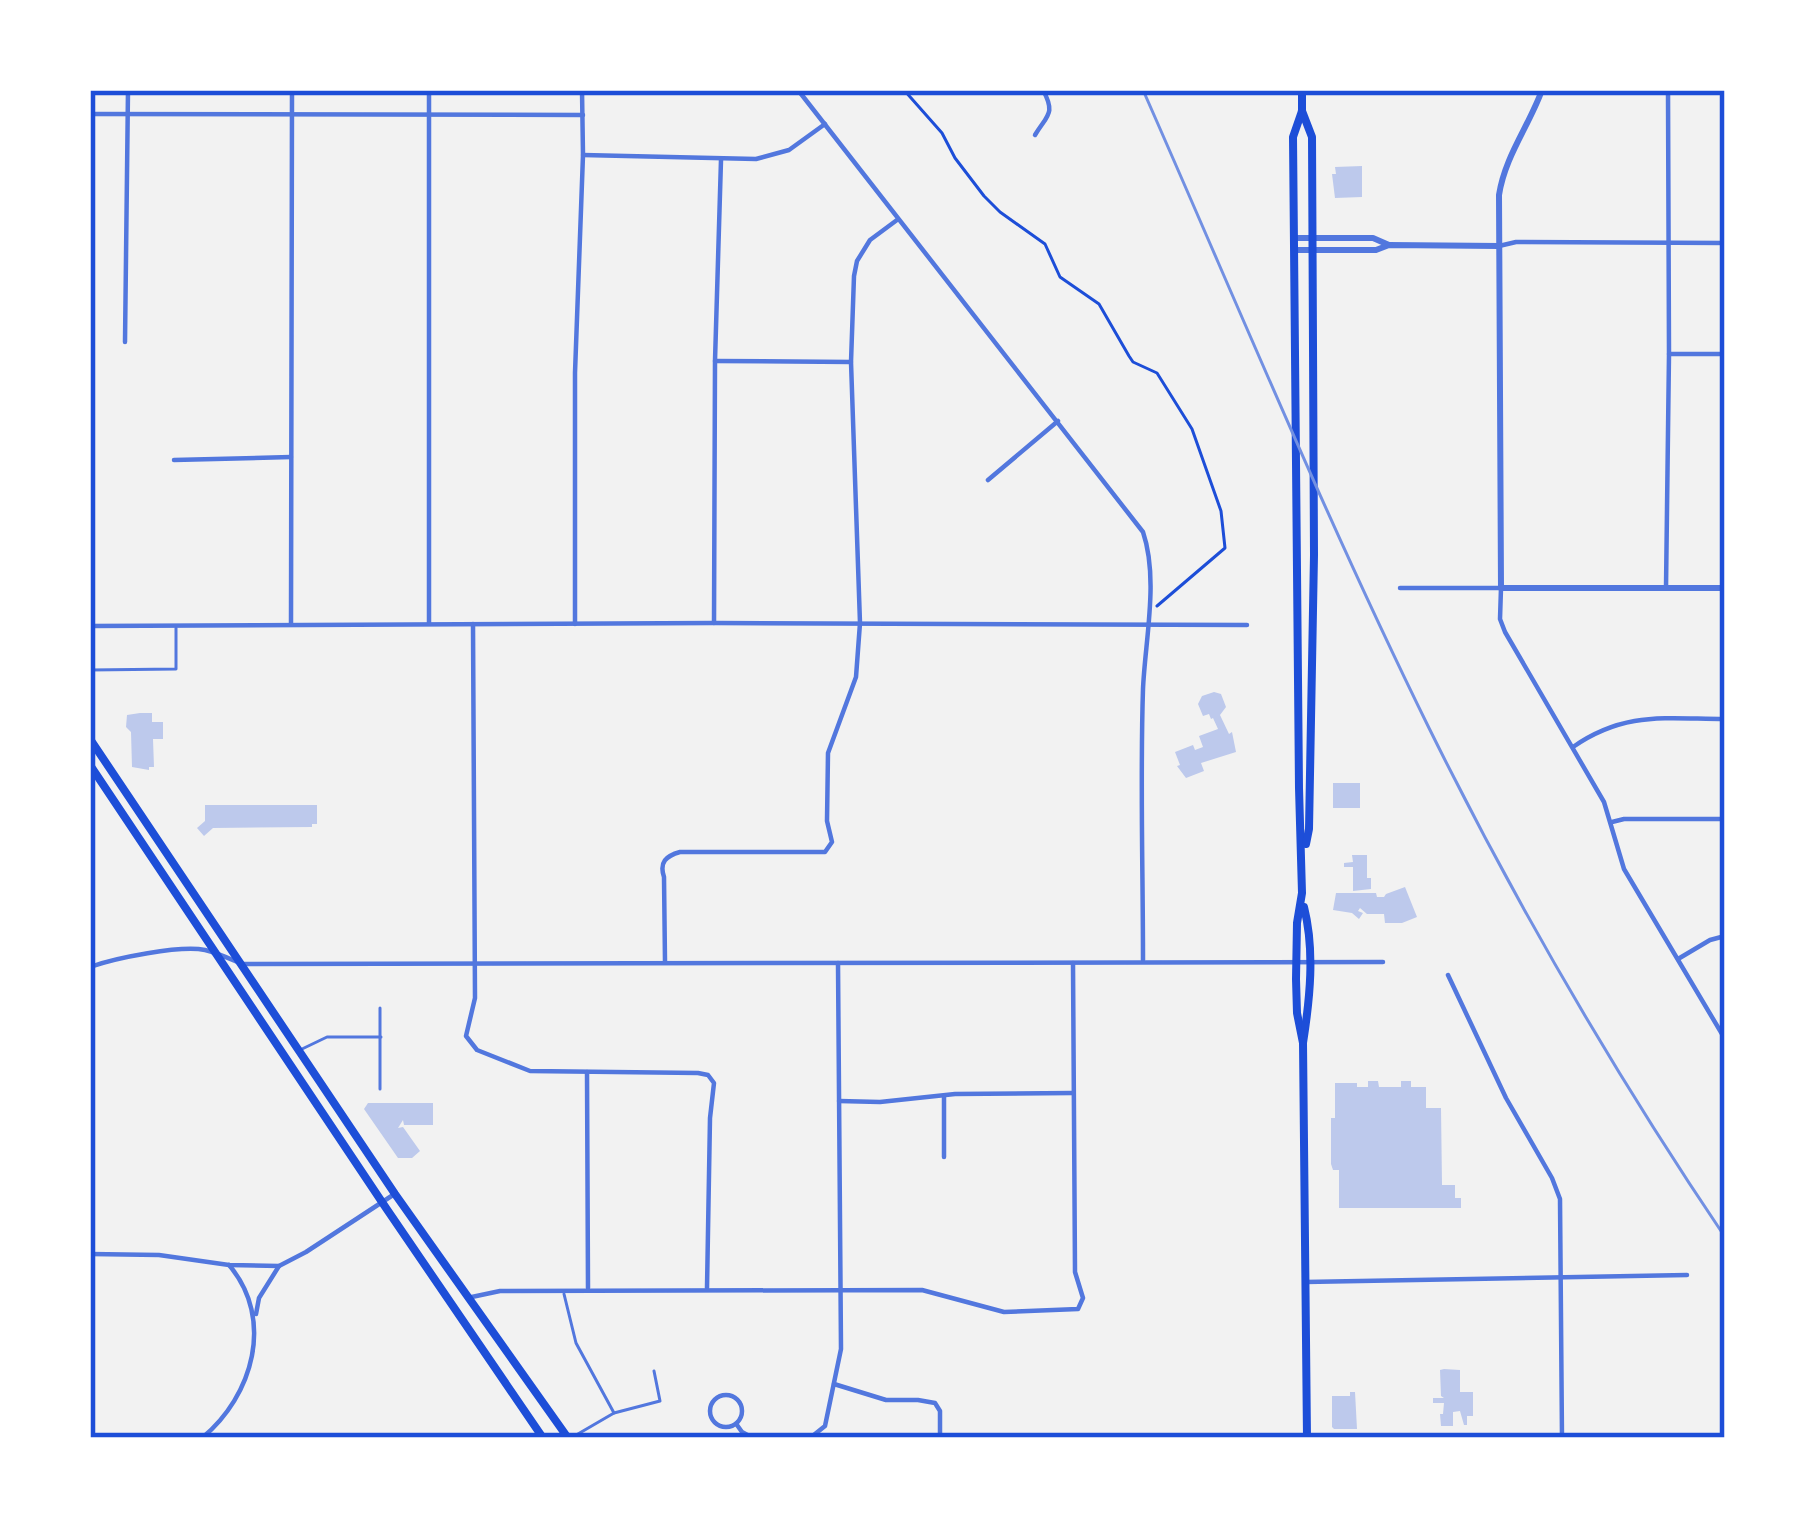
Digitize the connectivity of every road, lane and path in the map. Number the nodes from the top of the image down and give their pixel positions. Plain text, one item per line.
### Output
1 (128, 90) edge
2 (292, 90) edge
3 (429, 90) edge
4 (582, 90) edge
5 (798, 90) edge
6 (904, 90) edge
7 (1043, 90) edge
8 (1302, 90) edge
9 (1542, 90) edge
10 (1669, 90) edge
11 (1302, 111) junction
12 (90, 114) edge
13 (128, 114) junction
14 (292, 114) junction
15 (430, 114) junction
16 (583, 115) junction
17 (826, 124) junction
18 (1035, 135) dead end
19 (583, 155) junction
20 (721, 160) junction
21 (898, 218) junction
22 (1294, 238) junction
23 (1312, 238) junction
24 (1669, 242) junction
25 (1725, 243) edge
26 (1389, 245) junction
27 (1499, 246) junction
28 (1294, 250) junction
29 (1313, 250) junction
30 (125, 342) dead end
31 (1670, 354) junction
32 (1725, 354) edge
33 (715, 361) junction
34 (851, 362) junction
35 (1058, 421) junction
36 (291, 457) junction
37 (174, 460) dead end
38 (988, 480) dead end
39 (1400, 588) dead end
40 (1501, 588) junction
41 (1666, 588) junction
42 (1725, 588) edge
43 (1148, 612) junction
44 (714, 622) junction
45 (291, 623) junction
46 (428, 623) junction
47 (860, 623) junction
48 (1150, 623) junction
49 (473, 624) junction
50 (574, 624) junction
51 (1247, 625) dead end
52 (90, 626) edge
53 (176, 626) junction
54 (90, 670) edge
55 (1725, 719) edge
56 (90, 739) edge
57 (1573, 747) junction
58 (90, 765) edge
59 (1725, 819) edge
60 (1612, 822) junction
61 (1303, 857) junction
62 (1302, 899) junction
63 (1725, 936) edge
64 (220, 955) junction
65 (1678, 959) junction
66 (665, 962) junction
67 (1143, 962) junction
68 (1383, 962) dead end
69 (474, 963) junction
70 (838, 963) junction
71 (1073, 963) junction
72 (1296, 963) junction
73 (1310, 963) junction
74 (242, 964) junction
75 (92, 965) edge
76 (1448, 975) dead end
77 (380, 1009) dead end
78 (381, 1037) junction
79 (1725, 1039) edge
80 (1303, 1043) junction
81 (300, 1050) junction
82 (586, 1072) junction
83 (380, 1090) dead end
84 (1073, 1093) junction
85 (944, 1096) junction
86 (839, 1101) junction
87 (944, 1156) dead end
88 (374, 1160) junction
89 (357, 1162) junction
90 (395, 1194) junction
91 (382, 1202) junction
92 (90, 1254) edge
93 (229, 1265) junction
94 (279, 1266) junction
95 (1687, 1275) dead end
96 (1561, 1278) junction
97 (1305, 1282) junction
98 (587, 1289) junction
99 (706, 1289) junction
100 (563, 1290) junction
101 (841, 1290) junction
102 (467, 1298) junction
103 (255, 1320) junction
104 (654, 1372) dead end
105 (834, 1384) junction
106 (614, 1413) junction
107 (737, 1425) junction
108 (202, 1438) edge
109 (543, 1438) edge
110 (569, 1438) edge
111 (753, 1438) edge
112 (809, 1438) edge
113 (940, 1438) edge
114 (1307, 1438) edge
115 (1562, 1438) edge

1 - 13 street
2 - 14 street
3 - 15 street
4 - 16 street
5 - 17 street
6 - 43 path
7 - 18 street
8 - 11 main road
9 - 27 street
10 - 24 street
11 - 22 main road
11 - 23 main road
12 - 13 street
13 - 14 street
13 - 30 street
14 - 15 street
14 - 36 street
15 - 16 street
15 - 46 street
16 - 19 street
17 - 20 street
17 - 21 street
19 - 20 street
19 - 50 street
20 - 33 street
21 - 34 street
21 - 35 street
22 - 23 street
22 - 28 main road
23 - 26 street
23 - 29 main road
24 - 25 street
24 - 27 street
24 - 31 street
26 - 27 street
26 - 29 street
27 - 40 street
28 - 29 street
28 - 61 main road
29 - 61 main road
31 - 32 street
31 - 41 street
33 - 34 street
33 - 44 street
34 - 47 street
35 - 38 street
35 - 43 street
36 - 37 street
36 - 45 street
39 - 40 street
40 - 41 street
40 - 57 street
41 - 42 street
43 - 48 street
44 - 47 street
44 - 50 street
45 - 46 street
45 - 53 street
46 - 49 street
47 - 48 street
47 - 66 street
48 - 51 street
48 - 67 street
49 - 50 street
49 - 69 street
52 - 53 street
53 - 54 lane
55 - 57 street
56 - 74 main road
57 - 60 street
58 - 64 main road
59 - 60 street
60 - 65 street
61 - 62 main road
62 - 72 main road
62 - 73 main road
63 - 65 street
64 - 74 street
64 - 75 street
64 - 89 main road
65 - 79 street
66 - 69 street
66 - 70 street
67 - 71 street
67 - 72 street
68 - 73 street
69 - 74 street
69 - 82 street
70 - 71 street
70 - 86 street
71 - 84 street
72 - 73 street
72 - 80 main road
73 - 80 main road
74 - 81 main road
76 - 96 street
77 - 78 lane
78 - 81 lane
78 - 83 lane
80 - 97 main road
81 - 88 main road
82 - 98 street
82 - 99 street
84 - 85 street
84 - 101 street
85 - 86 street
85 - 87 street
86 - 101 street
88 - 89 main road
88 - 90 main road
89 - 91 main road
90 - 91 street
90 - 102 main road
91 - 94 street
91 - 109 main road
92 - 93 street
93 - 94 street
93 - 103 street
94 - 103 street
95 - 96 street
96 - 97 street
96 - 115 street
97 - 114 main road
98 - 99 street
98 - 100 street
99 - 101 street
100 - 102 street
100 - 106 lane
101 - 105 street
102 - 110 main road
103 - 108 street
104 - 106 lane
105 - 112 street
105 - 113 street
106 - 110 lane
107 - 107 street
107 - 111 street

